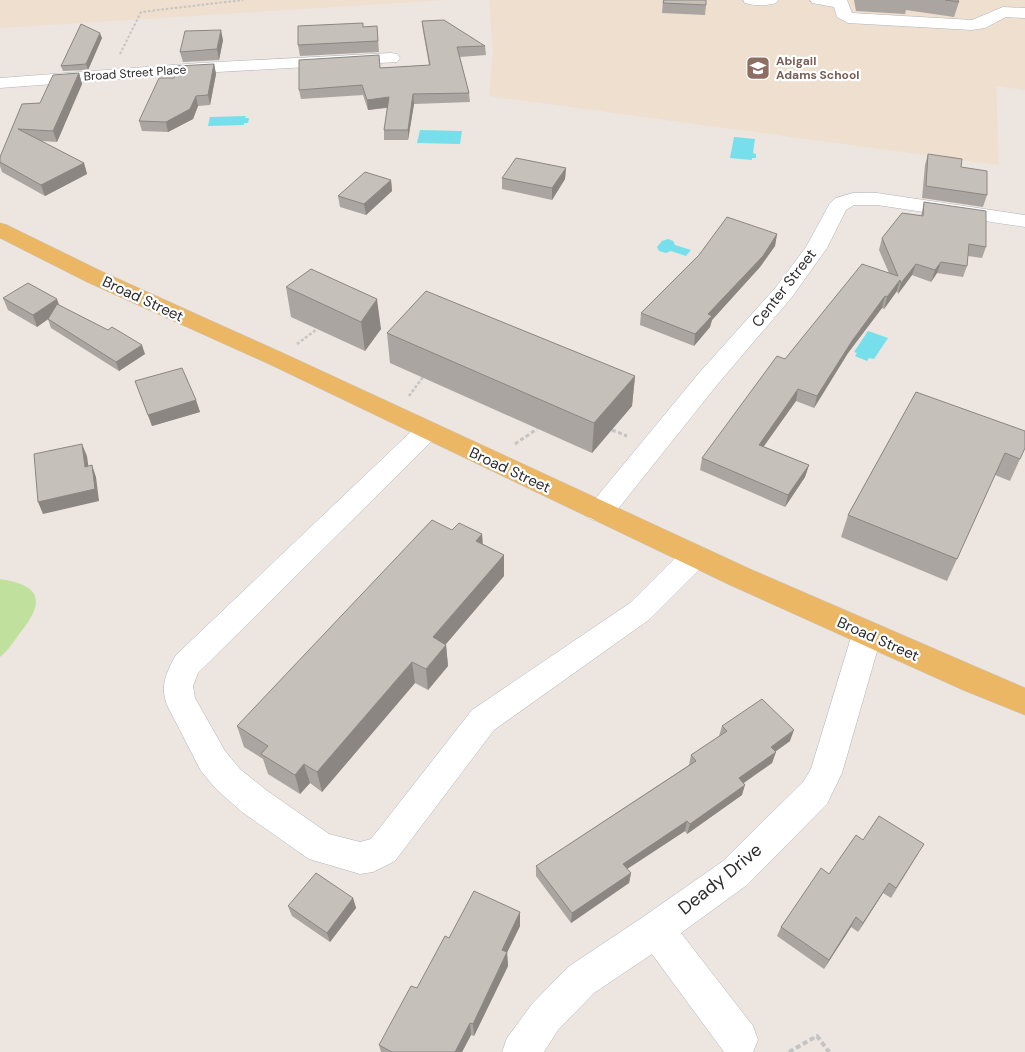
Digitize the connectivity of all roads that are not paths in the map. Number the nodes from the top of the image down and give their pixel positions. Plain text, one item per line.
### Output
1 (751, 0) edge
2 (770, 0) edge
3 (818, 0) edge
4 (1025, 13) edge
5 (391, 58) dead end
6 (0, 83) edge
7 (1025, 221) edge
8 (0, 229) edge
9 (427, 430) junction
10 (600, 512) junction
11 (695, 556) junction
12 (866, 634) junction
13 (1025, 702) edge
14 (656, 930) junction
15 (739, 1040) dead end
16 (521, 1052) edge

1 - 2 street
3 - 4 street
5 - 6 street, Broad Street Place
7 - 10 street, Center Street
8 - 9 main road, Broad Street
9 - 10 main road, Broad Street
9 - 11 street
10 - 11 main road, Broad Street
11 - 12 main road, Broad Street
12 - 13 main road, Broad Street
12 - 14 street, Deady Drive
14 - 15 street
14 - 16 street, Deady Drive

